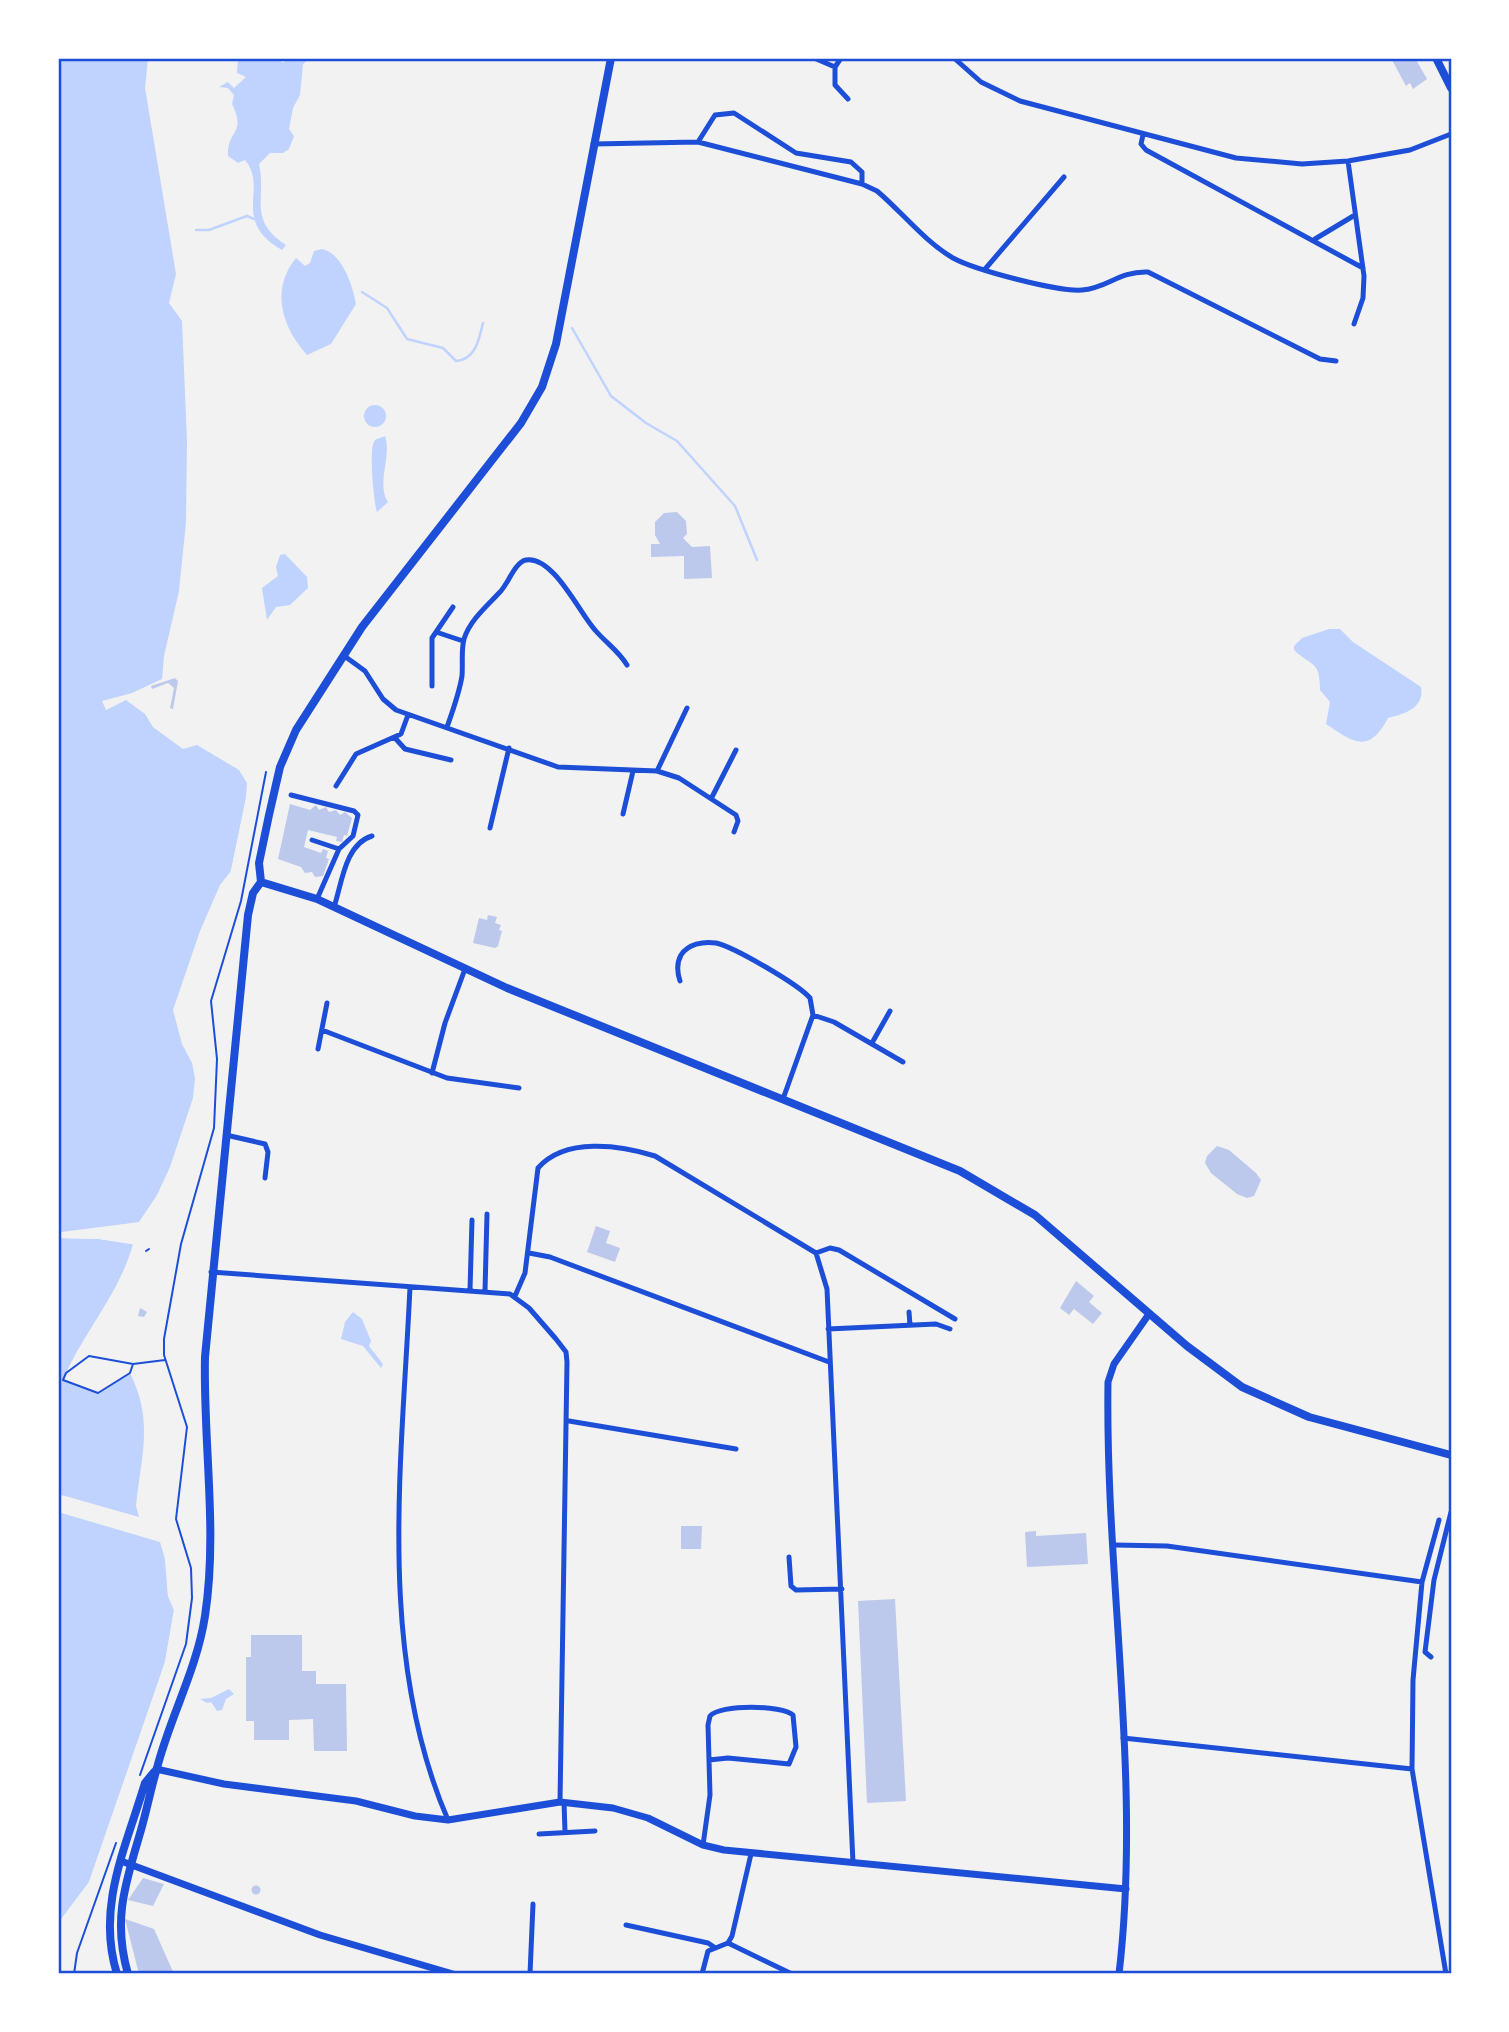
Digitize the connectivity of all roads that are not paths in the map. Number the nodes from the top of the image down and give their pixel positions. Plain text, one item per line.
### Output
1 (611, 58) edge
2 (814, 58) edge
3 (841, 58) edge
4 (954, 58) edge
5 (1436, 58) edge
6 (835, 67) junction
7 (1451, 88) edge
8 (848, 99) dead end
9 (1451, 134) edge
10 (1143, 135) junction
11 (698, 142) junction
12 (593, 144) junction
13 (1348, 161) junction
14 (1065, 177) dead end
15 (862, 184) junction
16 (1355, 215) junction
17 (1315, 239) junction
18 (986, 268) junction
19 (1363, 268) junction
20 (1354, 324) dead end
21 (1336, 361) dead end
22 (453, 607) dead end
23 (436, 632) junction
24 (463, 641) junction
25 (343, 654) junction
26 (627, 665) dead end
27 (432, 686) dead end
28 (687, 708) dead end
29 (408, 715) junction
30 (447, 727) junction
31 (395, 738) junction
32 (509, 748) junction
33 (736, 750) dead end
34 (451, 760) dead end
35 (634, 771) junction
36 (657, 771) junction
37 (336, 786) dead end
38 (291, 795) dead end
39 (712, 797) junction
40 (623, 814) dead end
41 (490, 828) dead end
42 (734, 832) dead end
43 (372, 836) dead end
44 (312, 839) dead end
45 (339, 849) junction
46 (261, 881) junction
47 (317, 899) junction
48 (334, 907) junction
49 (465, 969) junction
50 (680, 981) dead end
51 (327, 1003) dead end
52 (890, 1011) dead end
53 (813, 1015) junction
54 (322, 1030) junction
55 (872, 1043) junction
56 (318, 1049) dead end
57 (903, 1062) dead end
58 (432, 1073) junction
59 (519, 1088) dead end
60 (783, 1099) junction
61 (226, 1135) junction
62 (265, 1178) dead end
63 (487, 1214) dead end
64 (472, 1220) dead end
65 (529, 1253) junction
66 (816, 1253) junction
67 (211, 1272) junction
68 (410, 1287) junction
69 (470, 1290) junction
70 (485, 1291) junction
71 (515, 1296) junction
72 (909, 1312) dead end
73 (1149, 1314) junction
74 (955, 1319) dead end
75 (910, 1325) junction
76 (828, 1329) junction
77 (950, 1329) dead end
78 (829, 1362) junction
79 (569, 1421) junction
80 (736, 1449) dead end
81 (1451, 1455) edge
82 (1451, 1512) edge
83 (1439, 1520) dead end
84 (1114, 1545) junction
85 (789, 1557) dead end
86 (1422, 1582) junction
87 (842, 1589) junction
88 (1430, 1657) dead end
89 (1122, 1738) junction
90 (709, 1760) junction
91 (156, 1769) junction
92 (1412, 1769) junction
93 (562, 1802) junction
94 (448, 1820) junction
95 (595, 1831) dead end
96 (565, 1832) junction
97 (539, 1834) dead end
98 (704, 1846) junction
99 (751, 1854) junction
100 (121, 1861) junction
101 (853, 1863) junction
102 (131, 1864) junction
103 (1126, 1889) junction
104 (533, 1904) dead end
105 (626, 1925) dead end
106 (728, 1943) junction
107 (713, 1947) junction
108 (117, 1974) edge
109 (128, 1974) edge
110 (453, 1974) edge
111 (530, 1974) edge
112 (702, 1974) edge
113 (792, 1974) edge
114 (1119, 1974) edge
115 (1446, 1974) edge

1 - 12 main road
2 - 6 street
3 - 6 street
4 - 10 street
5 - 7 main road
6 - 8 street
9 - 13 street
10 - 13 street
10 - 17 street
11 - 12 street
11 - 15 street
11 - 15 street
12 - 25 main road
13 - 16 street
14 - 18 street
15 - 18 street
16 - 17 street
16 - 19 street
17 - 19 street
18 - 21 street
19 - 20 street
22 - 23 street
23 - 24 street
23 - 27 street
24 - 26 street
24 - 30 street
25 - 29 street
25 - 46 main road
28 - 36 street
29 - 30 street
29 - 31 street
30 - 32 street
31 - 34 street
31 - 37 street
32 - 35 street
32 - 41 street
33 - 39 street
35 - 36 street
35 - 40 street
36 - 39 street
38 - 45 street
39 - 42 street
43 - 48 street
44 - 45 street
45 - 47 street
46 - 47 main road
46 - 61 main road
47 - 48 main road
48 - 49 main road
49 - 58 street
49 - 60 main road
50 - 53 street
51 - 54 street
52 - 55 street
53 - 55 street
53 - 60 street
54 - 56 street
54 - 58 street
55 - 57 street
58 - 59 street
60 - 73 main road
61 - 62 street
61 - 67 main road
63 - 70 street
64 - 69 street
65 - 66 street
65 - 71 street
65 - 78 street
66 - 74 street
66 - 76 street
67 - 68 street
67 - 91 main road
68 - 69 street
68 - 94 street
69 - 70 street
70 - 71 street
71 - 79 street
72 - 75 street
73 - 81 main road
73 - 84 street
75 - 76 street
75 - 77 street
76 - 78 street
78 - 87 street
79 - 80 street
79 - 93 street
82 - 88 street
83 - 86 street
84 - 86 street
84 - 89 street
85 - 87 street
86 - 92 street
87 - 101 street
89 - 92 street
89 - 103 street
90 - 90 street
90 - 98 street
91 - 94 street
91 - 100 main road
91 - 102 main road
92 - 115 street
93 - 94 street
93 - 96 street
93 - 98 street
95 - 96 street
96 - 97 street
98 - 99 street
99 - 101 street
99 - 106 street
100 - 102 street
100 - 108 main road
101 - 103 street
102 - 109 main road
102 - 110 street
103 - 114 street
104 - 111 street
105 - 107 street
106 - 107 street
106 - 113 street
107 - 112 street

